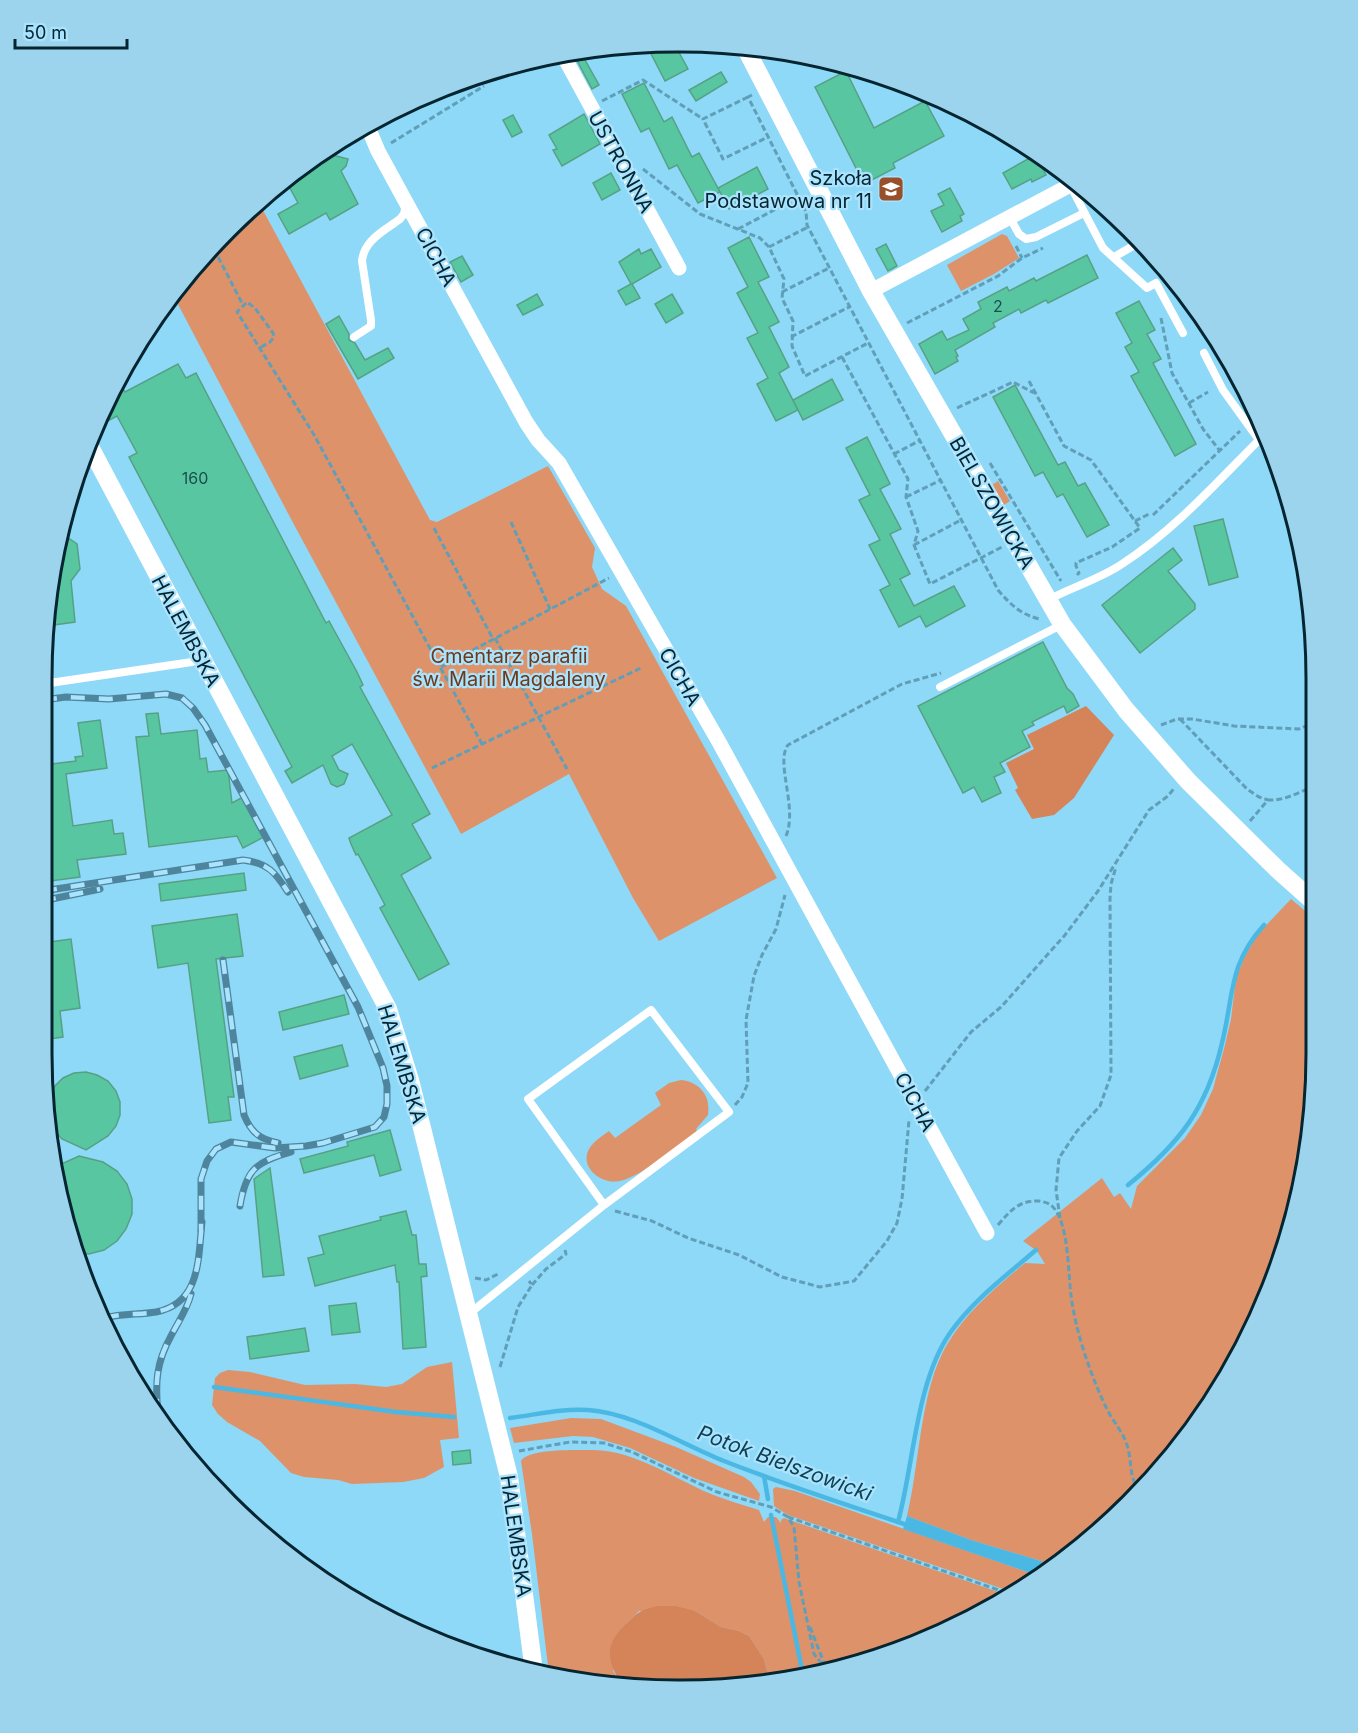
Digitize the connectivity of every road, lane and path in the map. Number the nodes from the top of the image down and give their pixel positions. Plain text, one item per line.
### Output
1 (750, 57) edge
2 (567, 63) edge
3 (484, 86) dead end
4 (757, 92) dead end
5 (748, 97) junction
6 (591, 107) junction
7 (703, 119) junction
8 (371, 134) edge
9 (768, 137) junction
10 (378, 151) junction
11 (640, 167) dead end
12 (1066, 187) edge
13 (799, 197) junction
14 (1078, 197) edge
15 (407, 202) junction
16 (1084, 213) junction
17 (1010, 218) junction
18 (808, 227) junction
19 (738, 229) junction
20 (1051, 243) dead end
21 (770, 247) junction
22 (1132, 247) edge
23 (218, 256) edge
24 (1114, 257) junction
25 (679, 268) dead end
26 (829, 268) junction
27 (871, 291) junction
28 (782, 292) junction
29 (243, 305) junction
30 (849, 307) junction
31 (1160, 311) dead end
32 (902, 326) dead end
33 (1183, 333) dead end
34 (354, 337) dead end
35 (791, 337) junction
36 (868, 343) junction
37 (261, 347) junction
38 (1204, 353) dead end
39 (842, 357) junction
40 (1029, 381) dead end
41 (1208, 392) dead end
42 (1036, 394) junction
43 (1189, 403) junction
44 (957, 408) dead end
45 (1248, 424) junction
46 (1254, 430) edge
47 (919, 441) junction
48 (1259, 441) edge
49 (1220, 451) junction
50 (894, 454) junction
51 (94, 456) edge
52 (941, 480) junction
53 (906, 497) junction
54 (961, 520) junction
55 (1135, 521) junction
56 (511, 522) dead end
57 (434, 528) dead end
58 (1014, 541) junction
59 (914, 545) junction
60 (981, 558) junction
61 (620, 573) junction
62 (1062, 582) dead end
63 (1047, 600) junction
64 (550, 609) junction
65 (1057, 627) junction
66 (494, 639) junction
67 (200, 657) junction
68 (441, 667) junction
69 (643, 667) dead end
70 (949, 672) dead end
71 (52, 683) edge
72 (940, 687) dead end
73 (539, 717) junction
74 (1180, 718) junction
75 (1306, 726) edge
76 (1155, 727) dead end
77 (482, 744) junction
78 (432, 768) dead end
79 (567, 769) dead end
80 (1184, 777) junction
81 (1306, 789) edge
82 (1268, 800) junction
83 (1238, 832) junction
84 (785, 839) dead end
85 (1123, 852) junction
86 (789, 872) junction
87 (1306, 894) edge
88 (917, 1106) junction
89 (729, 1112) junction
90 (607, 1207) junction
91 (1060, 1218) junction
92 (987, 1233) joint
93 (469, 1314) junction
94 (512, 1453) dead end
95 (1135, 1483) edge
96 (788, 1517) junction
97 (1002, 1591) edge
98 (806, 1617) junction
99 (533, 1663) edge
100 (822, 1663) edge
101 (824, 1663) edge

1 - 27 street, BIELSZOWICKA
2 - 6 street, USTRONNA
3 - 10 path
4 - 5 path
5 - 7 path
5 - 9 path
6 - 7 path
6 - 25 street, USTRONNA
7 - 9 path
8 - 10 street, CICHA
9 - 13 path
10 - 15 street, CICHA
11 - 19 path
12 - 17 street
13 - 18 path
13 - 19 path
14 - 16 lane
15 - 34 lane
15 - 61 street, CICHA
16 - 17 lane
16 - 24 lane
17 - 27 street
18 - 21 path
18 - 26 path
19 - 21 path
20 - 32 path
21 - 28 path
22 - 24 lane
23 - 29 path
24 - 33 lane
26 - 28 path
26 - 30 path
27 - 58 street, BIELSZOWICKA
28 - 35 path
29 - 37 path
29 - 37 path
30 - 35 path
30 - 36 path
31 - 43 path
35 - 39 path
36 - 39 path
36 - 47 path
37 - 68 path
38 - 45 lane
39 - 50 path
40 - 42 path
41 - 43 path
42 - 44 path
42 - 55 path
43 - 49 path
45 - 46 lane
45 - 49 path
47 - 50 path
47 - 52 path
48 - 63 lane
49 - 55 path
50 - 53 path
51 - 67 street, HALEMBSKA
52 - 53 path
52 - 54 path
53 - 59 path
54 - 59 path
54 - 60 path
55 - 62 path
56 - 64 path
57 - 66 path
58 - 60 path
58 - 63 street, BIELSZOWICKA
59 - 60 path
60 - 65 path
61 - 64 path
61 - 86 street, CICHA
63 - 65 street, BIELSZOWICKA
64 - 66 path
65 - 72 lane
65 - 80 street, BIELSZOWICKA
66 - 68 path
66 - 73 path
67 - 71 lane
67 - 93 street, HALEMBSKA
68 - 77 path
69 - 73 path
70 - 84 path
73 - 77 path
73 - 79 path
74 - 75 path
74 - 76 path
74 - 82 path
77 - 78 path
80 - 83 street, BIELSZOWICKA
80 - 85 path
81 - 82 path
82 - 83 path
83 - 87 street, BIELSZOWICKA
85 - 88 path
85 - 91 path
86 - 88 street, CICHA
86 - 89 path
88 - 90 path
88 - 92 street, CICHA
89 - 90 lane
89 - 90 lane
90 - 93 lane
91 - 92 path
91 - 95 path
93 - 99 street, HALEMBSKA
94 - 96 path
96 - 97 path
96 - 98 path
98 - 100 path
98 - 101 path

